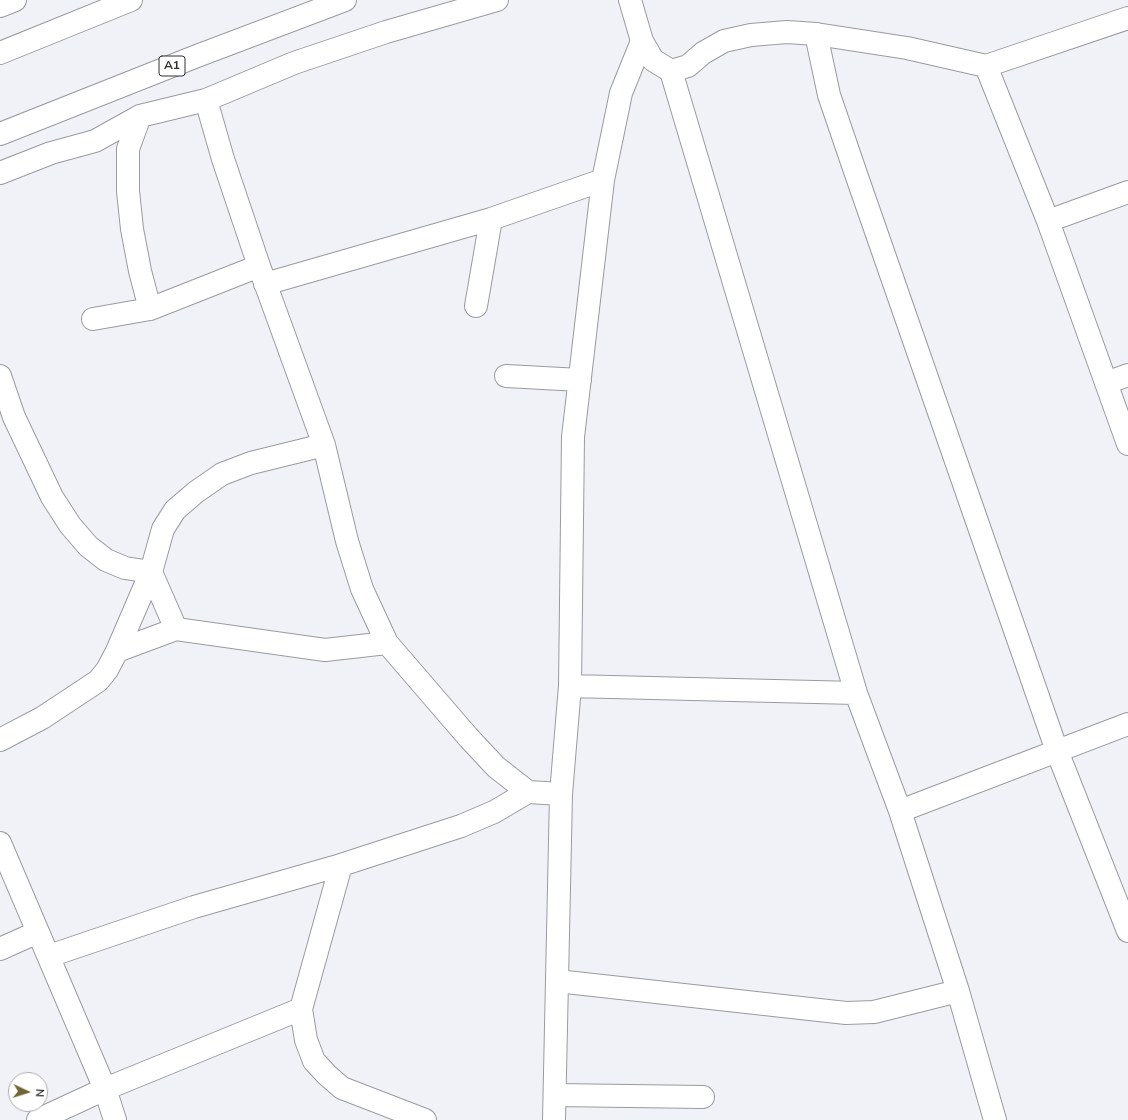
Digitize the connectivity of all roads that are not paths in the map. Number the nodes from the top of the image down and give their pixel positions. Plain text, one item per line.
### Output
1 (14, 0) edge
2 (131, 0) edge
3 (344, 0) edge
4 (497, 0) edge
5 (630, 0) edge
6 (0, 6) edge
7 (1128, 18) edge
8 (816, 34) junction
9 (642, 41) junction
10 (0, 53) edge
11 (986, 66) junction
12 (671, 71) junction
13 (206, 100) junction
14 (140, 116) junction
15 (0, 134) edge
16 (0, 173) edge
17 (603, 180) junction
18 (1128, 192) edge
19 (490, 219) junction
20 (1048, 222) junction
21 (262, 275) junction
22 (476, 306) dead end
23 (150, 309) junction
24 (93, 319) dead end
25 (1128, 375) edge
26 (0, 376) edge
27 (506, 376) dead end
28 (580, 380) junction
29 (1106, 383) junction
30 (1128, 444) edge
31 (324, 445) junction
32 (151, 572) junction
33 (176, 629) junction
34 (388, 643) junction
35 (118, 652) junction
36 (570, 686) junction
37 (856, 693) junction
38 (1128, 724) edge
39 (0, 740) edge
40 (1057, 751) junction
41 (528, 792) junction
42 (561, 794) junction
43 (900, 811) junction
44 (0, 843) edge
45 (341, 865) junction
46 (1128, 931) edge
47 (38, 932) junction
48 (0, 949) edge
49 (49, 956) junction
50 (557, 981) junction
51 (958, 991) junction
52 (302, 1009) junction
53 (105, 1089) junction
54 (555, 1095) junction
55 (703, 1097) dead end
56 (38, 1120) edge
57 (115, 1120) edge
58 (425, 1120) edge
59 (554, 1120) edge
60 (995, 1120) edge

1 - 6 street
2 - 10 street
3 - 15 street, A1
4 - 13 street
5 - 9 street
7 - 11 street
8 - 11 street
8 - 12 street
8 - 40 street
9 - 12 street
9 - 17 street
11 - 20 street
12 - 37 street
13 - 14 street
13 - 21 street
14 - 16 street
14 - 23 street
17 - 19 street
17 - 28 street
18 - 20 street
19 - 21 street
19 - 22 street
20 - 29 street
21 - 23 street
21 - 31 street
23 - 24 street
25 - 29 street
26 - 32 street
27 - 28 street
28 - 36 street
29 - 30 street
31 - 32 street
31 - 34 street
32 - 33 street
32 - 35 street
33 - 34 street
33 - 35 street
34 - 41 street
35 - 39 street
36 - 37 street
36 - 42 street
37 - 43 street
38 - 40 street
40 - 43 street
40 - 46 street
41 - 42 street
41 - 45 street
42 - 50 street
43 - 51 street
44 - 47 street
45 - 49 street
45 - 52 street
47 - 48 street
47 - 49 street
49 - 53 street
50 - 51 street
50 - 54 street
51 - 60 street
52 - 53 street
52 - 58 street
53 - 56 street
53 - 57 street
54 - 55 street
54 - 59 street

